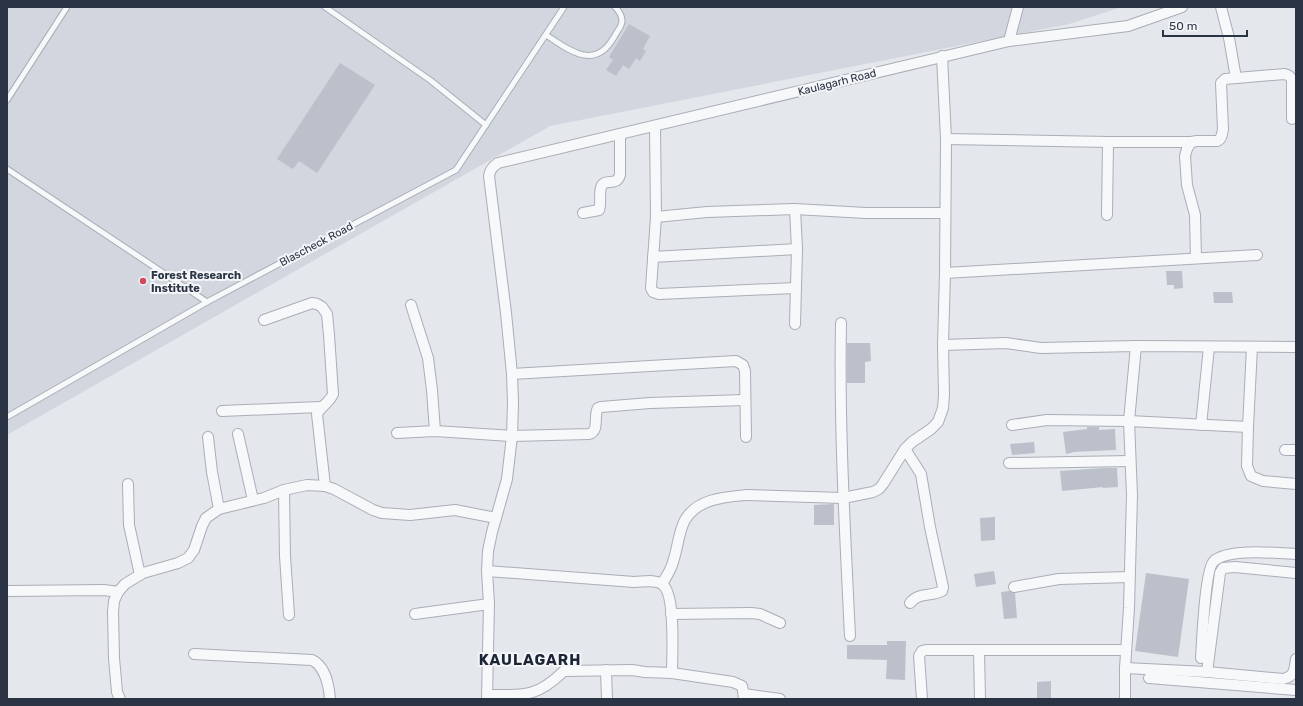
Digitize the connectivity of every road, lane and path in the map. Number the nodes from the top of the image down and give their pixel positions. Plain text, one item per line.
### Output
1 (67, 7) edge
2 (324, 7) edge
3 (564, 7) edge
4 (615, 7) edge
5 (1018, 7) edge
6 (1182, 7) edge
7 (1221, 7) edge
8 (546, 35) junction
9 (1010, 41) junction
10 (942, 56) junction
11 (1236, 78) junction
12 (7, 100) edge
13 (1292, 118) dead end
14 (486, 125) junction
15 (655, 126) junction
16 (620, 134) junction
17 (946, 139) junction
18 (1108, 142) junction
19 (1191, 142) junction
20 (7, 169) edge
21 (795, 209) junction
22 (583, 213) dead end
23 (945, 213) junction
24 (1107, 215) dead end
25 (656, 217) junction
26 (797, 249) junction
27 (1257, 255) dead end
28 (653, 257) junction
29 (1196, 258) junction
30 (945, 273) junction
31 (795, 288) junction
32 (207, 302) junction
33 (411, 305) dead end
34 (264, 320) dead end
35 (841, 323) dead end
36 (795, 324) dead end
37 (943, 345) junction
38 (1136, 346) junction
39 (1209, 347) junction
40 (1252, 347) junction
41 (1296, 347) edge
42 (512, 374) junction
43 (745, 400) junction
44 (320, 407) junction
45 (222, 411) dead end
46 (7, 417) edge
47 (1129, 421) junction
48 (1012, 425) dead end
49 (1202, 425) junction
50 (1248, 427) junction
51 (435, 431) junction
52 (397, 432) dead end
53 (238, 434) dead end
54 (512, 436) junction
55 (208, 437) dead end
56 (746, 437) dead end
57 (905, 449) junction
58 (1285, 450) dead end
59 (1296, 450) edge
60 (1130, 461) junction
61 (1009, 463) dead end
62 (128, 484) dead end
63 (1296, 484) edge
64 (325, 486) junction
65 (284, 490) junction
66 (843, 498) junction
67 (253, 500) junction
68 (219, 509) junction
69 (496, 518) junction
70 (1296, 554) edge
71 (487, 571) junction
72 (1296, 573) edge
73 (140, 575) junction
74 (1130, 577) junction
75 (662, 584) junction
76 (1014, 587) dead end
77 (7, 591) edge
78 (118, 592) junction
79 (910, 603) dead end
80 (488, 604) junction
81 (415, 614) dead end
82 (672, 614) junction
83 (289, 615) dead end
84 (780, 623) dead end
85 (850, 636) dead end
86 (979, 650) junction
87 (1125, 650) junction
88 (194, 654) dead end
89 (1201, 658) dead end
90 (1296, 659) edge
91 (1124, 668) junction
92 (606, 670) junction
93 (1207, 672) junction
94 (672, 673) junction
95 (1149, 678) dead end
96 (1296, 690) edge
97 (488, 697) edge
98 (525, 697) edge
99 (744, 697) edge
100 (120, 699) edge
101 (330, 699) edge
102 (607, 699) edge
103 (780, 699) edge
104 (922, 699) edge
105 (980, 699) edge
106 (1125, 699) edge

1 - 12 lane
2 - 14 lane
3 - 8 lane, Blascheck Road
4 - 8 lane
5 - 9 street
6 - 9 street, Kaulagarh Road
7 - 11 street
8 - 14 lane, Blascheck Road
9 - 10 street, Kaulagarh Road
10 - 15 street, Kaulagarh Road
10 - 17 street
11 - 13 street
11 - 19 street
14 - 32 lane, Blascheck Road
15 - 16 street, Kaulagarh Road
15 - 25 street
16 - 22 street
16 - 42 street, Kaulagarh Road
17 - 18 street
17 - 23 street
18 - 19 street
18 - 24 street
19 - 29 street
20 - 32 lane
21 - 23 street
21 - 25 street
21 - 26 street
23 - 30 street
25 - 28 street
26 - 28 street
26 - 31 street
27 - 29 street
28 - 31 street
29 - 30 street
30 - 37 street
31 - 36 street
32 - 46 lane, Blascheck Road
33 - 51 street
34 - 44 street
35 - 66 street
37 - 38 street
37 - 57 street
38 - 39 street
38 - 47 street
39 - 40 street
39 - 49 street
40 - 41 street
40 - 50 street
42 - 43 street
42 - 54 street
43 - 54 street
43 - 56 street
44 - 45 street
44 - 64 street
47 - 48 street
47 - 49 street
47 - 60 street
49 - 50 street
50 - 63 street
51 - 52 street
51 - 54 street
53 - 67 street
54 - 69 street
55 - 68 street
57 - 66 street
57 - 79 street
58 - 59 street
60 - 61 street
60 - 74 street
62 - 73 street
64 - 65 street
64 - 69 street
65 - 67 street
65 - 83 street
66 - 75 street
66 - 85 street
67 - 68 street
68 - 73 street
69 - 71 street
70 - 89 street
71 - 75 street
71 - 80 street
72 - 93 street
73 - 78 street
74 - 76 street
74 - 87 street
75 - 82 street
77 - 78 street
78 - 100 street
80 - 81 street
80 - 97 street
82 - 84 street
82 - 94 street
86 - 87 street
86 - 104 street
86 - 105 street
87 - 91 street
88 - 101 street
90 - 93 street
91 - 93 street
91 - 106 street
92 - 94 street
92 - 98 street
92 - 102 street
94 - 99 street
95 - 96 street
97 - 98 street
99 - 103 street

